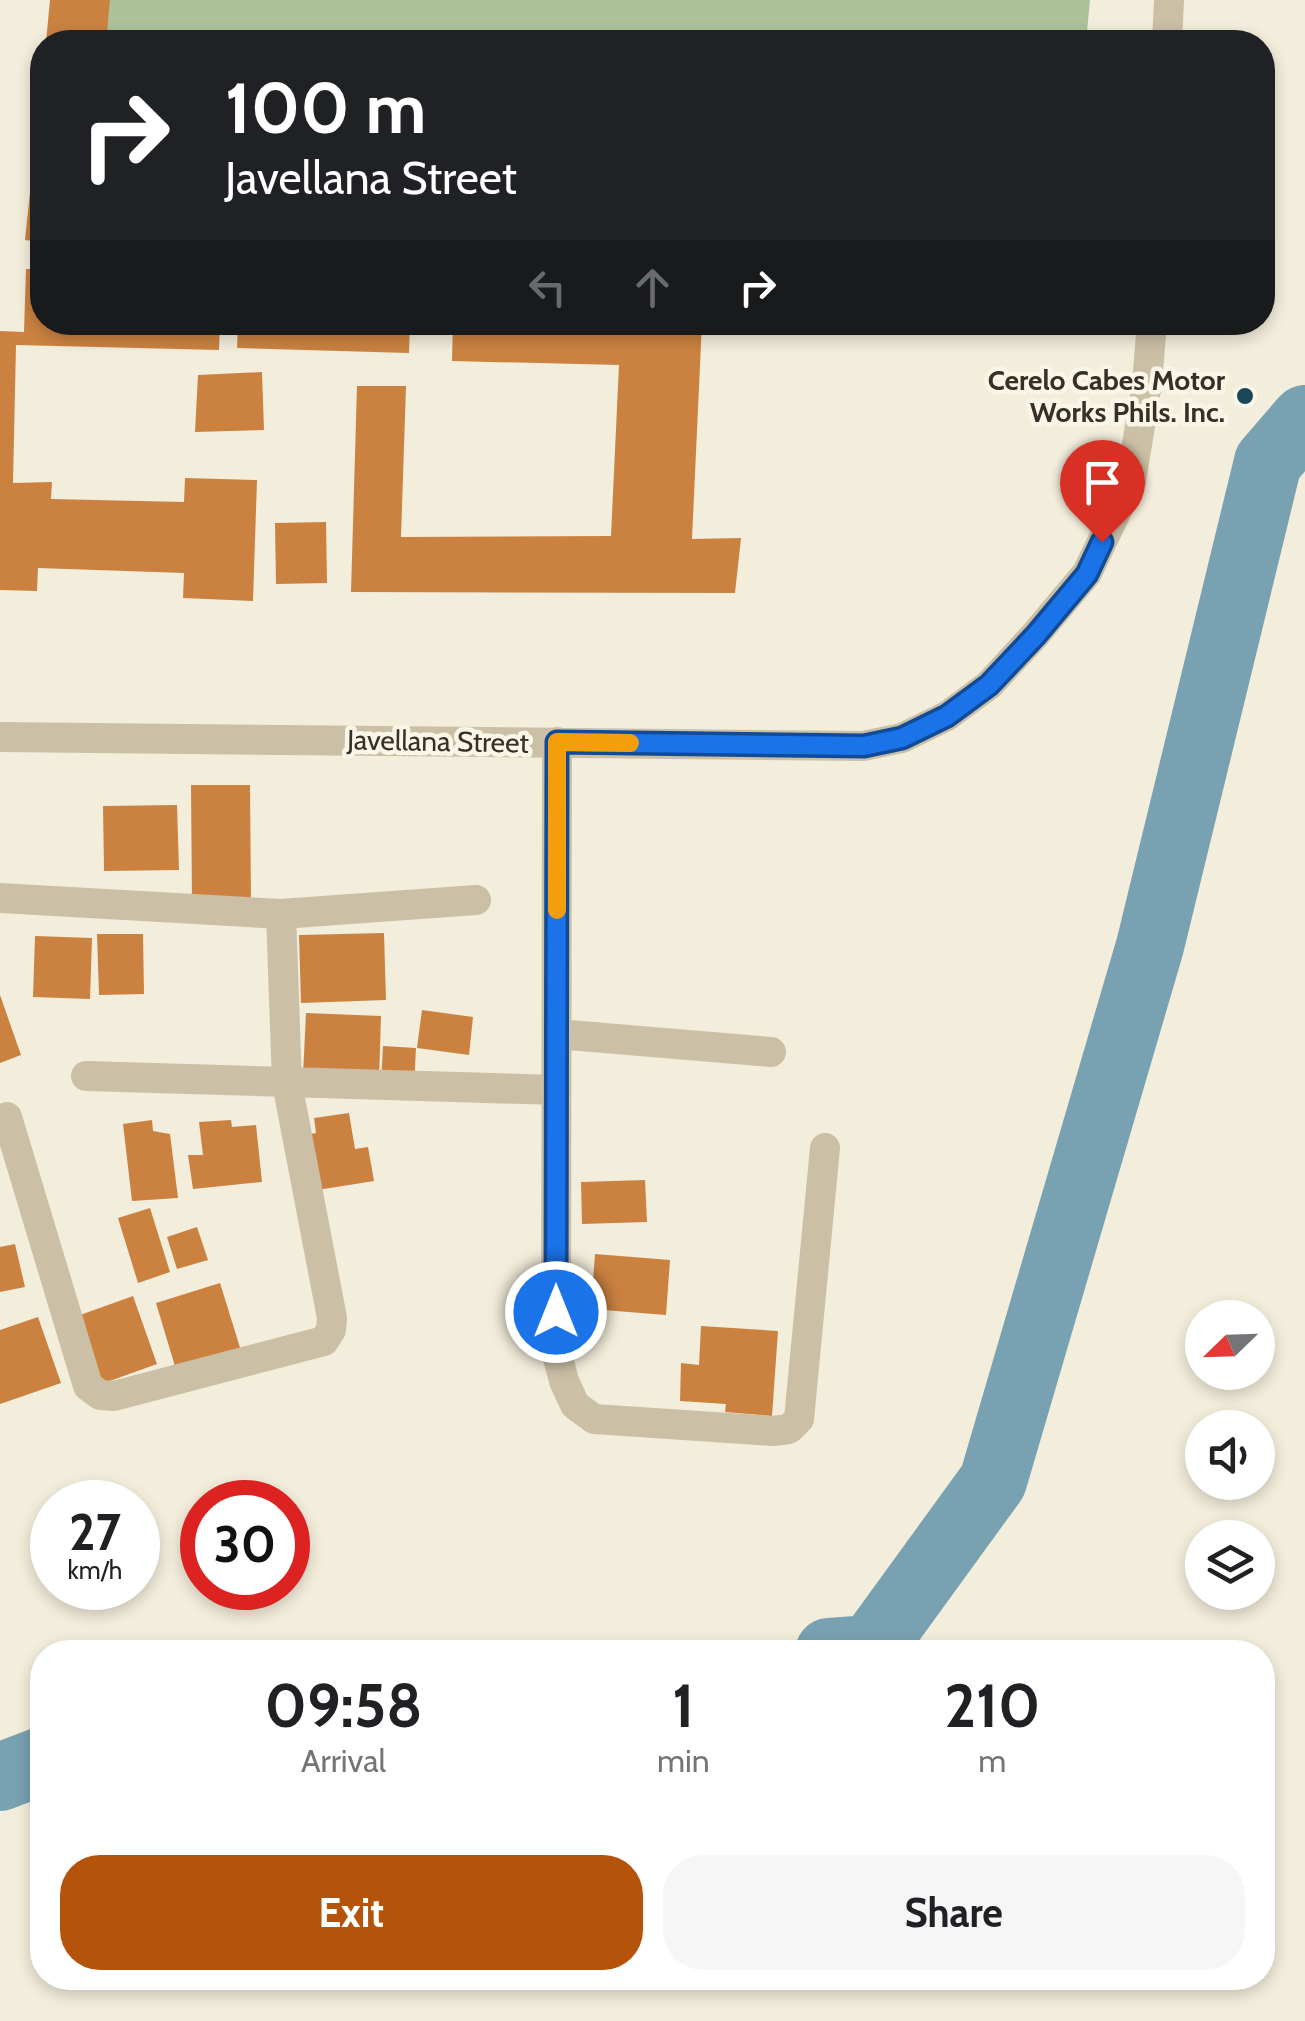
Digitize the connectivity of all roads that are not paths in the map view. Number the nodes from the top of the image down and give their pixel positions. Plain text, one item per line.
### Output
1 (1169, 0) edge
2 (1168, 30) edge
3 (1151, 335) edge
4 (0, 737) edge
5 (557, 742) junction
6 (0, 898) edge
7 (476, 900) dead end
8 (282, 914) junction
9 (557, 1034) junction
10 (771, 1052) dead end
11 (86, 1076) dead end
12 (287, 1083) junction
13 (556, 1090) junction
14 (7, 1118) dead end
15 (826, 1148) dead end

1 - 2 street
3 - 5 street, Javellana Street
4 - 5 street, Javellana Street
5 - 9 street
6 - 8 street
7 - 8 street
8 - 12 street
9 - 10 street
9 - 13 street
11 - 12 street
12 - 13 street
12 - 14 street
13 - 15 street

